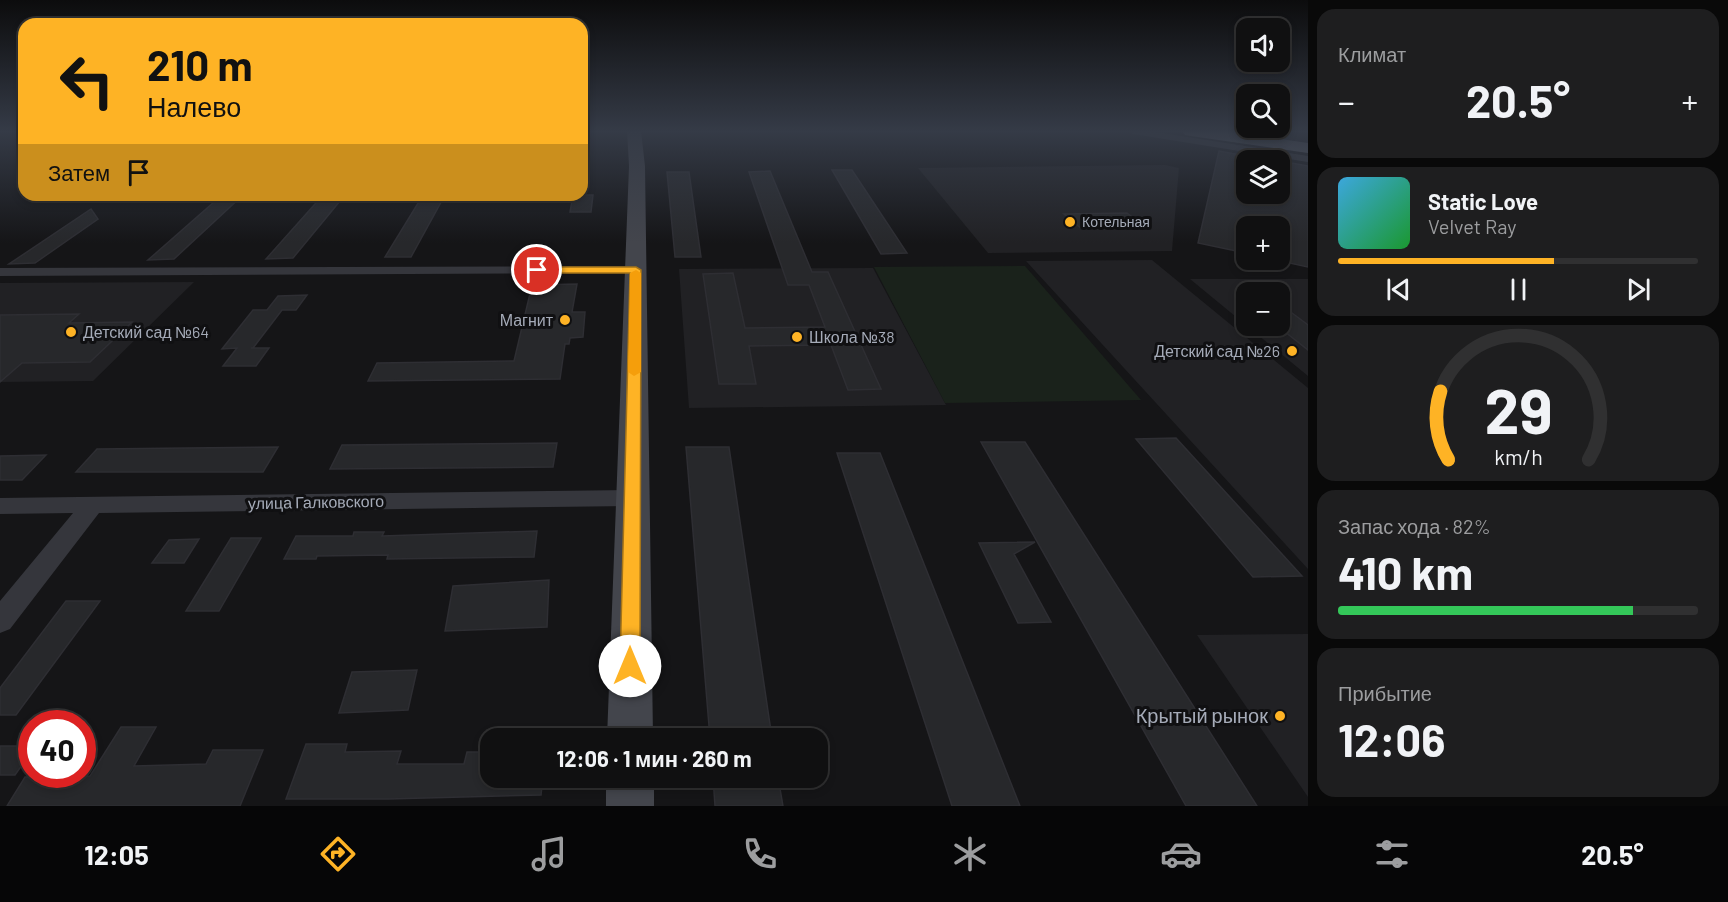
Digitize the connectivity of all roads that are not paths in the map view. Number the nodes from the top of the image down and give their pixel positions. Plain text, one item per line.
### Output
1 (636, 169) edge
2 (636, 270) junction
3 (0, 272) edge
4 (631, 498) junction
5 (93, 505) junction
6 (0, 506) edge
7 (0, 621) edge
8 (630, 728) edge
9 (630, 788) edge
10 (630, 806) edge

1 - 2 street
2 - 3 street
2 - 4 street
4 - 5 street, улица Галковского
4 - 8 street
5 - 6 street, улица Галковского
5 - 7 street
9 - 10 street

